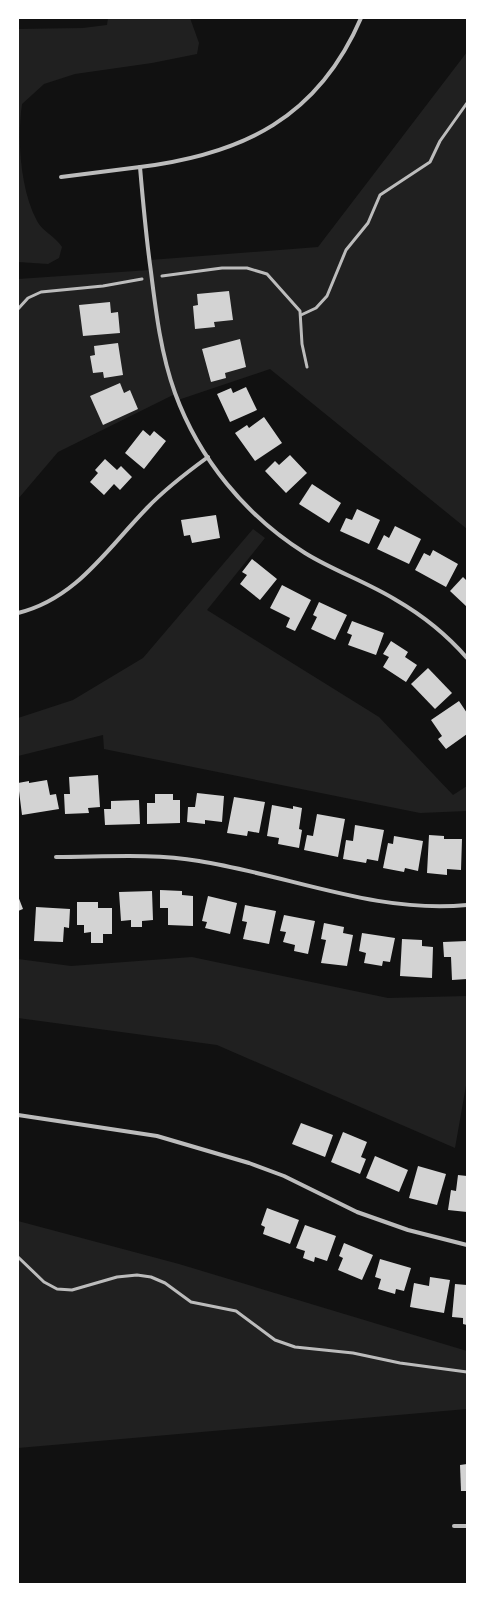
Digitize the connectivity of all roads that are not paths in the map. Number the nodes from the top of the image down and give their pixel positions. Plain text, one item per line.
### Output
1 (361, 18) edge
2 (467, 103) edge
3 (140, 167) junction
4 (61, 177) dead end
5 (162, 276) dead end
6 (142, 279) dead end
7 (18, 309) edge
8 (301, 315) junction
9 (307, 367) dead end
10 (208, 457) junction
11 (18, 613) edge
12 (467, 658) edge
13 (56, 857) dead end
14 (467, 906) edge
15 (18, 1115) edge
16 (467, 1245) edge
17 (18, 1257) edge
18 (467, 1372) edge
19 (454, 1526) dead end
20 (467, 1526) edge

1 - 3 street
2 - 8 lane
3 - 4 street
3 - 10 street
5 - 8 lane
6 - 7 lane
8 - 9 lane
10 - 11 street
10 - 12 street
13 - 14 street
15 - 16 street
17 - 18 lane
19 - 20 street

